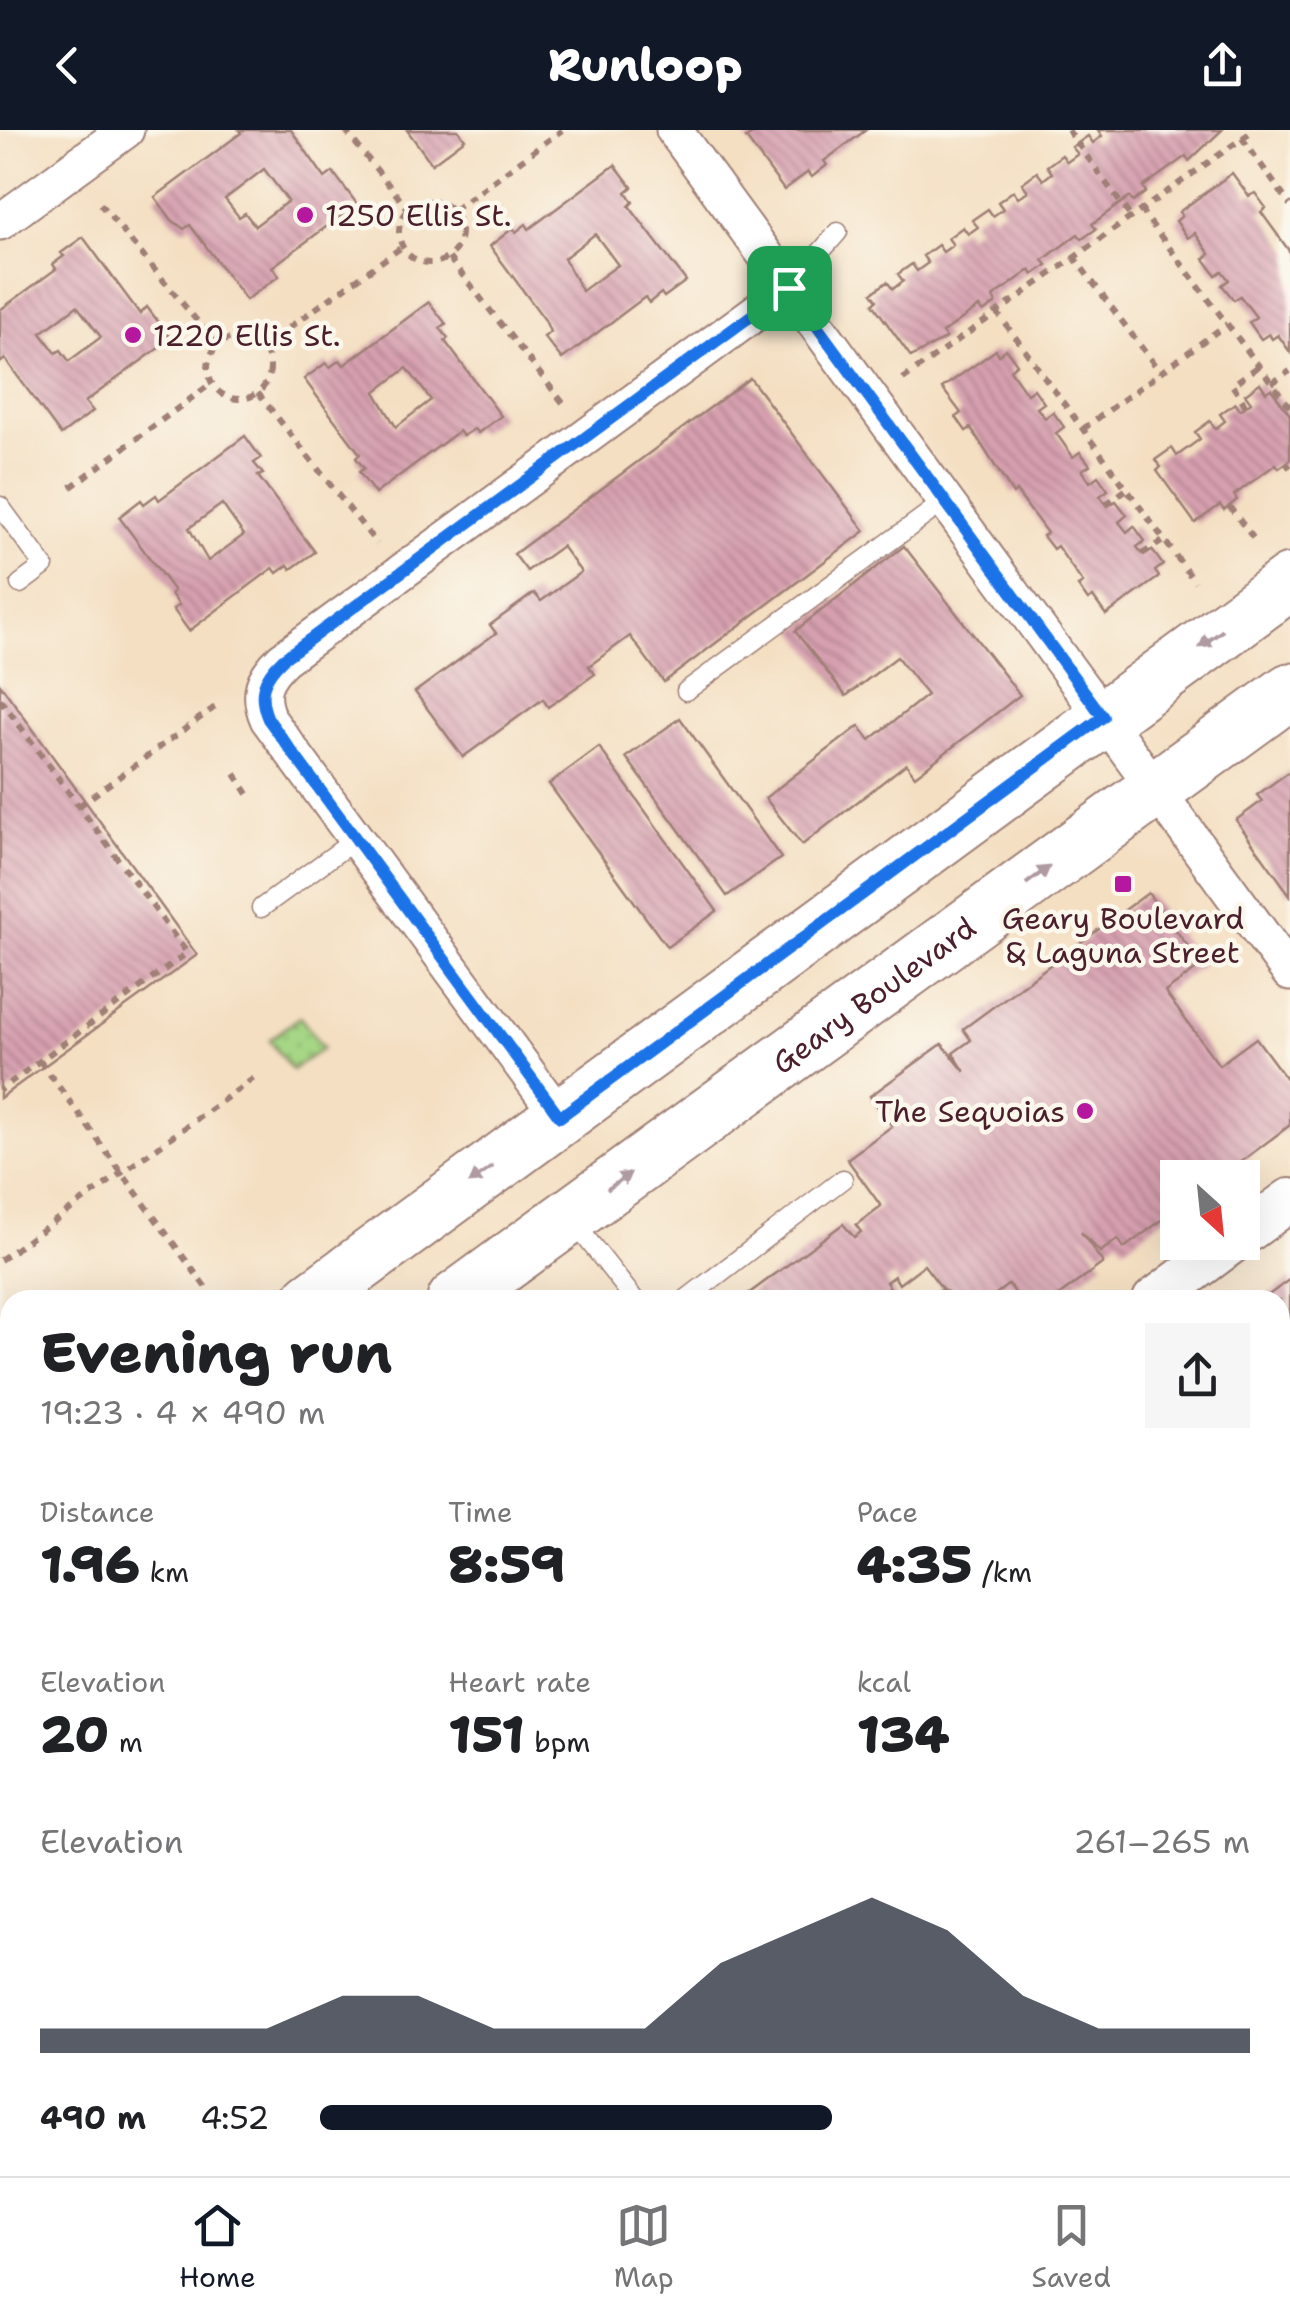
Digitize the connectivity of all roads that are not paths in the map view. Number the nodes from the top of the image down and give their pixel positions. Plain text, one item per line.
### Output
1 (126, 130) edge
2 (674, 130) edge
3 (0, 222) edge
4 (838, 232) dead end
5 (789, 288) junction
6 (945, 501) junction
7 (0, 506) edge
8 (1290, 582) edge
9 (20, 584) dead end
10 (1290, 690) edge
11 (686, 691) dead end
12 (1103, 717) junction
13 (1156, 788) junction
14 (356, 839) junction
15 (261, 908) dead end
16 (1290, 972) edge
17 (560, 1117) junction
18 (844, 1179) dead end
19 (1290, 1200) edge
20 (569, 1217) junction
21 (1260, 1222) edge
22 (1208, 1260) edge
23 (325, 1290) edge
24 (469, 1290) edge
25 (626, 1290) edge
26 (697, 1290) edge
27 (1167, 1290) edge

1 - 3 street
2 - 5 street
4 - 5 lane
5 - 6 street
5 - 14 street
6 - 11 lane
6 - 12 street
7 - 9 lane
8 -> 12 main road
10 - 13 main road, Geary Boulevard
12 - 13 street
12 - 17 main road
13 - 16 street
20 -> 13 main road, Geary Boulevard
14 - 15 lane
14 - 17 street
17 -> 23 main road
18 - 26 lane
19 - 21 street
20 - 24 main road, Geary Boulevard
20 - 25 lane
22 - 27 street

